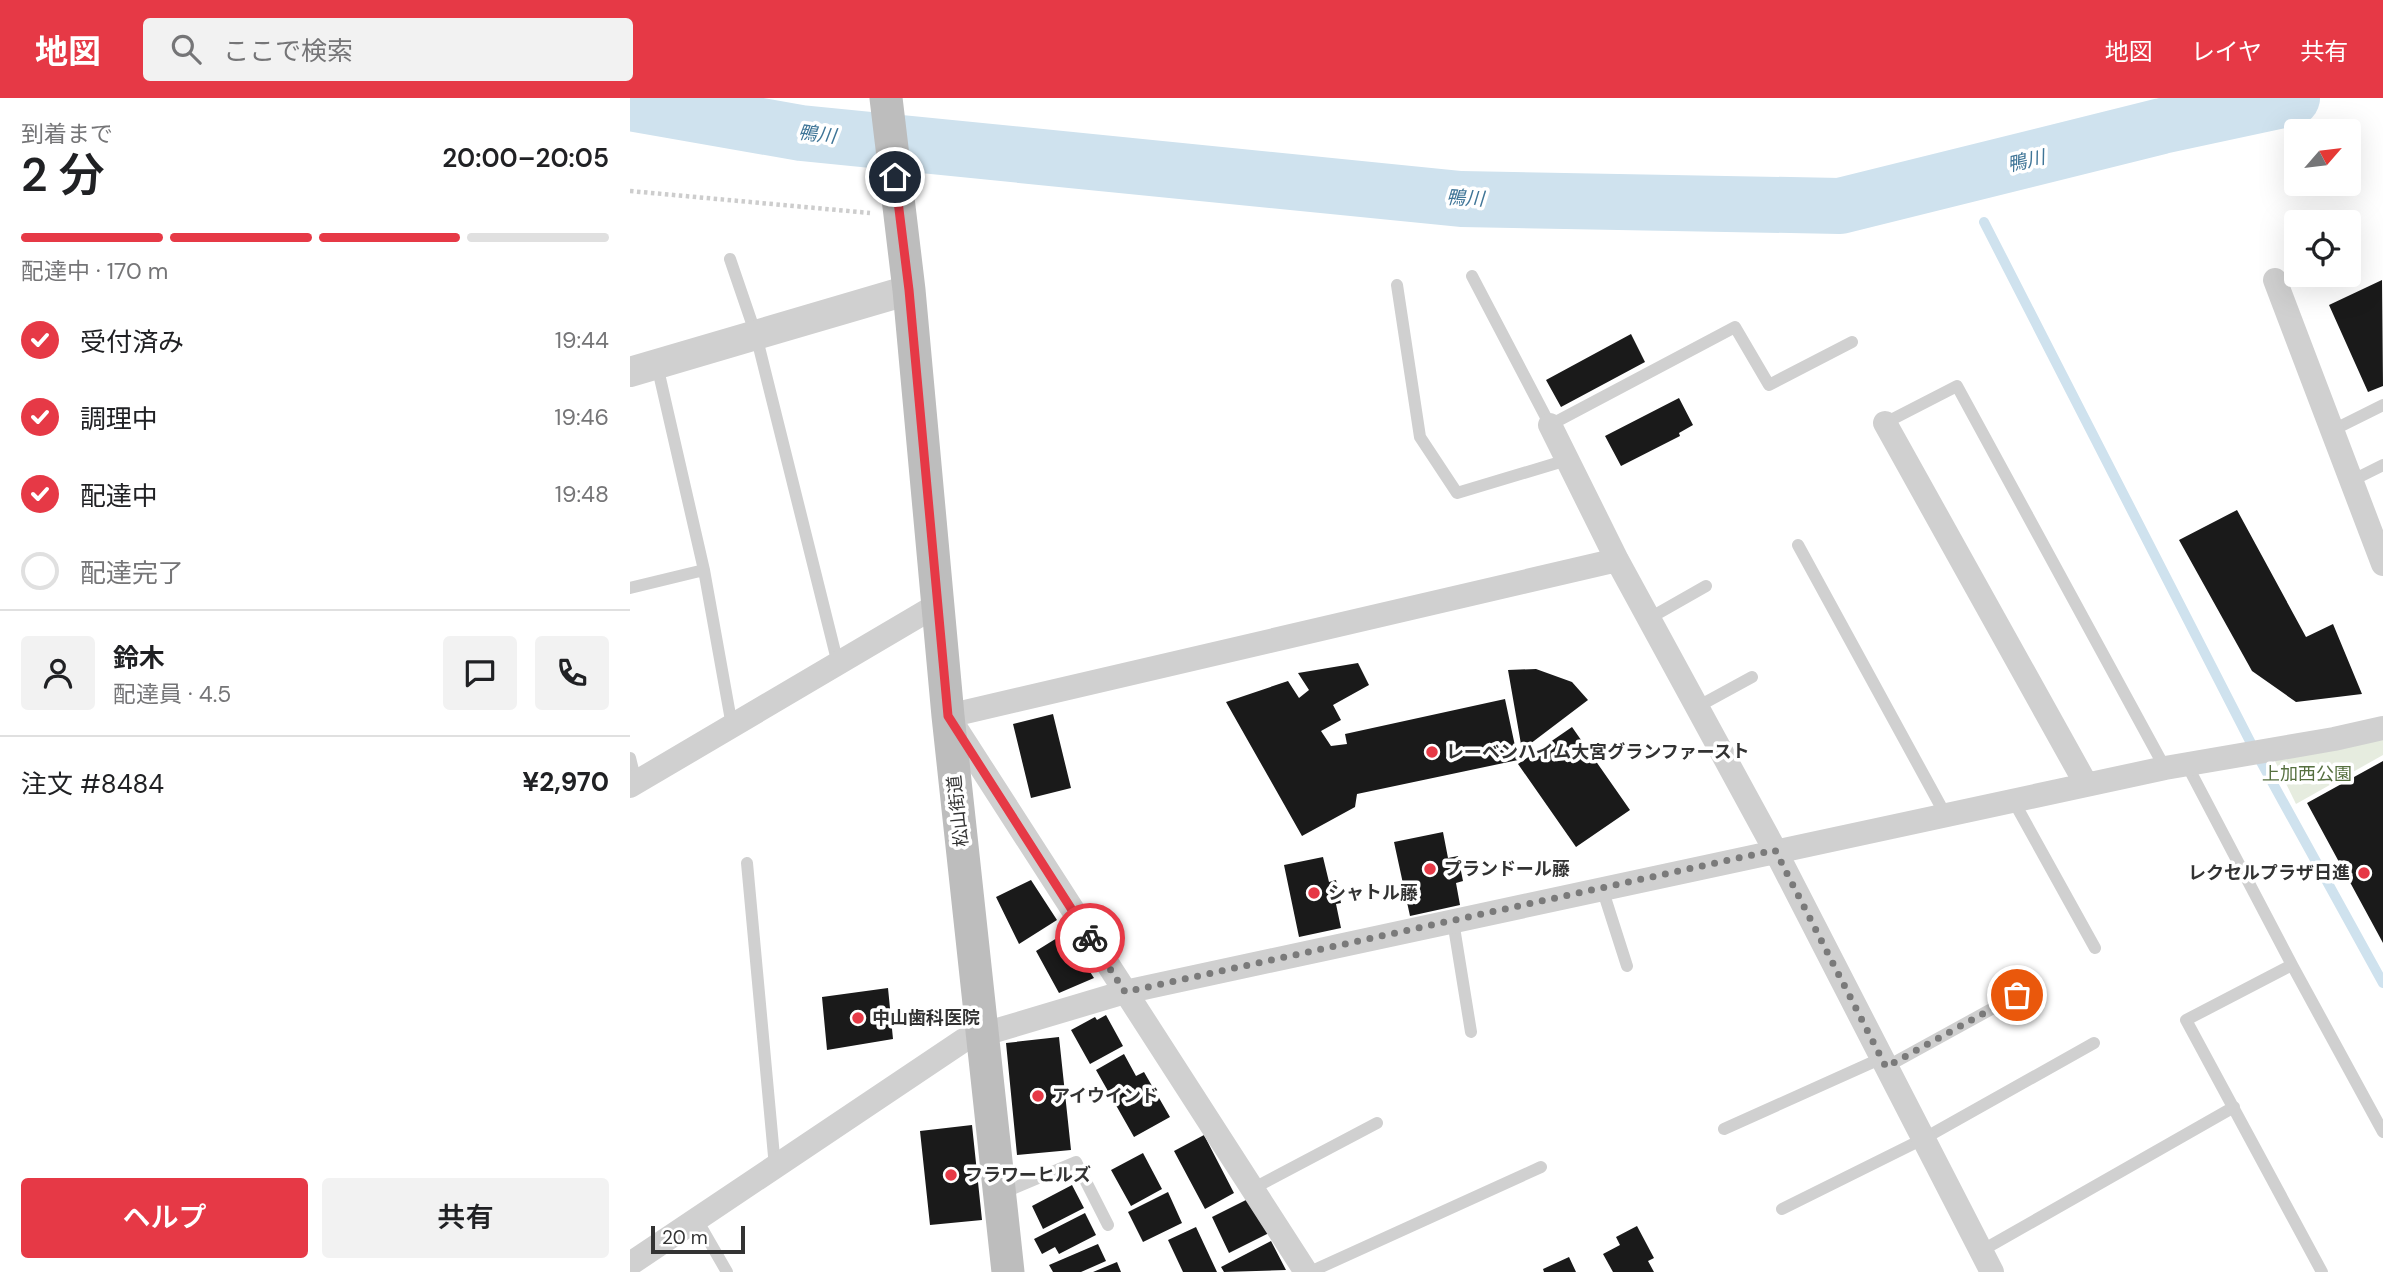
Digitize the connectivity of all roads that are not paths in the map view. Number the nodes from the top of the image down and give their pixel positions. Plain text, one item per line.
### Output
1 (886, 98) edge
2 (730, 259) dead end
3 (1472, 276) dead end
4 (2275, 280) dead end
5 (1397, 285) dead end
6 (909, 290) junction
7 (756, 335) junction
8 (1852, 342) dead end
9 (637, 369) edge
10 (2383, 405) edge
11 (1885, 424) joint
12 (1550, 425) junction
13 (2333, 430) junction
14 (1567, 460) junction
15 (2383, 465) edge
16 (2351, 481) junction
17 (1798, 545) dead end
18 (1617, 560) junction
19 (2383, 565) edge
20 (704, 570) junction
21 (1706, 586) dead end
22 (630, 588) edge
23 (937, 605) junction
24 (1648, 619) junction
25 (838, 664) junction
26 (1752, 677) dead end
27 (1697, 707) junction
28 (948, 716) junction
29 (732, 726) junction
30 (2383, 728) edge
31 (630, 758) edge
32 (2176, 766) junction
33 (633, 784) edge
34 (2086, 784) junction
35 (2013, 800) junction
36 (1945, 814) junction
37 (1775, 850) junction
38 (747, 863) dead end
39 (1602, 888) junction
40 (1453, 921) junction
41 (2095, 948) dead end
42 (2292, 965) junction
43 (1626, 966) dead end
44 (1125, 992) junction
45 (2017, 995) dead end
46 (1471, 1032) dead end
47 (982, 1035) junction
48 (2094, 1043) dead end
49 (1884, 1063) junction
50 (2234, 1107) junction
51 (1377, 1123) dead end
52 (1724, 1129) dead end
53 (2383, 1132) edge
54 (1923, 1139) junction
55 (775, 1167) junction
56 (1541, 1167) dead end
57 (1252, 1189) junction
58 (999, 1194) junction
59 (1782, 1209) dead end
60 (698, 1220) junction
61 (1108, 1225) dead end
62 (1986, 1261) edge
63 (630, 1264) edge
64 (727, 1272) edge
65 (1008, 1272) edge
66 (1308, 1272) edge
67 (2322, 1272) edge

1 - 6 main road, 松山街道
2 - 7 lane
3 - 12 lane
4 - 13 street
5 - 14 lane
6 - 7 street
6 - 23 main road, 松山街道
7 - 9 street
7 - 25 lane
8 - 12 lane
9 - 20 lane
10 - 13 lane
11 - 32 lane
11 - 34 street
12 - 14 street
13 - 16 street
14 - 18 street
15 - 16 lane
16 - 19 street
17 - 36 lane
18 - 24 street
18 - 28 street
20 - 22 lane
20 - 29 lane
21 - 24 lane
23 - 25 street
23 - 28 main road, 松山街道
24 - 27 street
25 - 29 street
26 - 27 lane
27 - 37 street
28 - 44 street
28 - 47 main road, 松山街道
29 - 33 street
30 - 32 street
31 - 33 lane
32 - 34 street
32 - 42 lane
34 - 35 street
35 - 36 street
35 - 41 lane
36 - 37 street
37 - 39 street
37 - 49 street
38 - 55 lane
39 - 40 street
39 - 43 lane
40 - 44 street
40 - 46 lane
42 - 50 lane
42 - 53 lane
44 - 47 street
44 - 57 street
45 - 49 lane
47 - 55 street
47 - 58 main road, 松山街道
48 - 54 lane
49 - 52 lane
49 - 54 street
50 - 62 lane
50 - 67 lane
51 - 57 lane
54 - 59 lane
54 - 62 street
55 - 60 street
56 - 66 lane
57 - 66 street
58 - 61 lane
58 - 65 main road, 松山街道
60 - 63 street
60 - 64 lane

